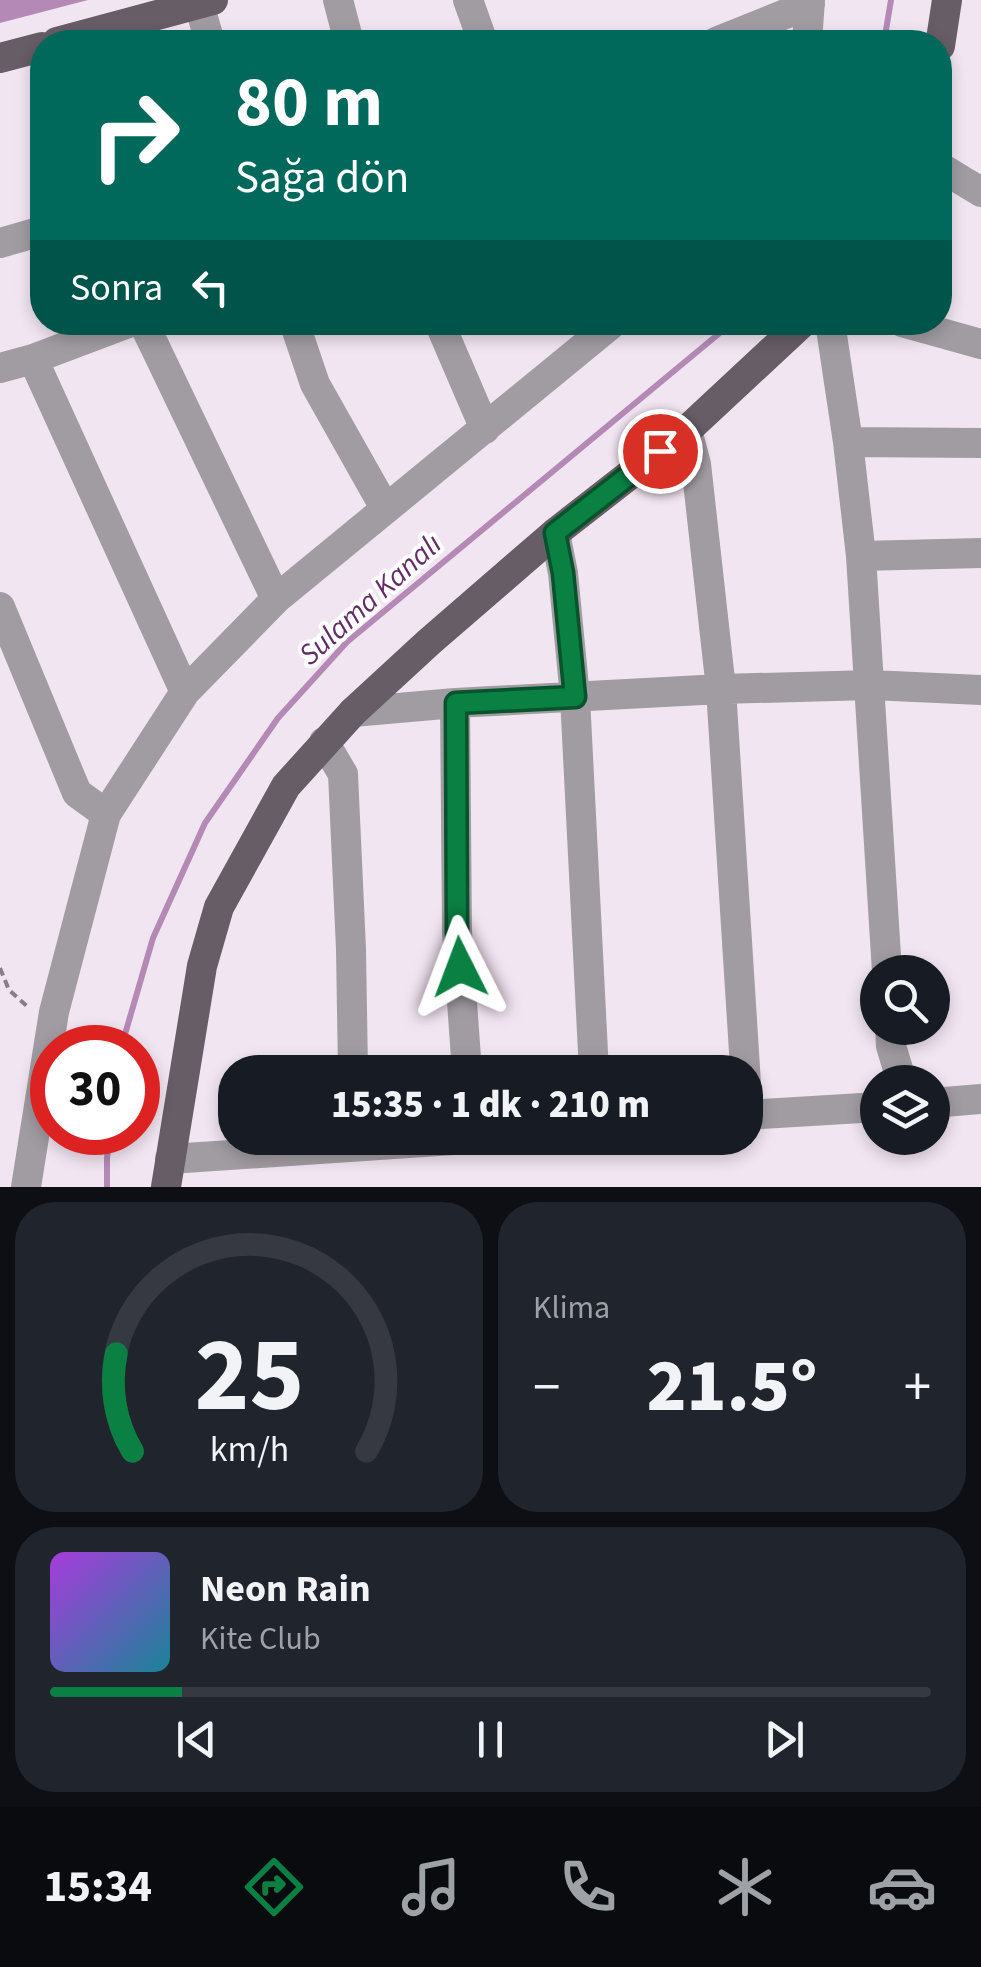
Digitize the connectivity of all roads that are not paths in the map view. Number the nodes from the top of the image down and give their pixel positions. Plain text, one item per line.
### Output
1 (338, 0) edge
2 (468, 0) edge
3 (947, 0) edge
4 (206, 2) edge
5 (810, 2) edge
6 (109, 30) edge
7 (209, 30) edge
8 (346, 30) edge
9 (479, 30) edge
10 (744, 30) edge
11 (808, 30) edge
12 (942, 30) edge
13 (30, 49) edge
14 (0, 58) edge
15 (952, 174) edge
16 (981, 192) edge
17 (30, 235) edge
18 (0, 243) edge
19 (97, 335) edge
20 (149, 335) edge
21 (298, 335) edge
22 (444, 335) edge
23 (595, 335) edge
24 (789, 335) edge
25 (832, 335) edge
26 (949, 335) edge
27 (981, 344) edge
28 (33, 359) junction
29 (0, 368) edge
30 (484, 429) junction
31 (686, 430) junction
32 (848, 442) junction
33 (981, 443) edge
34 (384, 508) junction
35 (555, 533) junction
36 (981, 554) edge
37 (861, 556) junction
38 (276, 599) junction
39 (0, 607) edge
40 (870, 685) junction
41 (721, 689) junction
42 (981, 690) edge
43 (185, 692) junction
44 (575, 697) junction
45 (456, 703) junction
46 (353, 712) junction
47 (324, 742) junction
48 (106, 814) junction
49 (886, 955) edge
50 (353, 1055) edge
51 (466, 1055) edge
52 (593, 1055) edge
53 (742, 1055) edge
54 (981, 1100) edge
55 (950, 1102) edge
56 (860, 1108) edge
57 (763, 1114) edge
58 (276, 1155) edge
59 (168, 1173) edge
60 (26, 1187) edge

1 - 8 street
2 - 9 street
3 - 12 main road
4 - 6 main road
4 - 7 street
5 - 10 street
5 - 11 street
13 - 14 main road
15 - 16 street
17 - 18 street
19 - 28 street
20 - 38 street
21 - 34 street
22 - 30 street
23 - 30 street
24 - 31 main road
25 - 32 street
26 - 27 street
28 - 29 street
28 - 43 street
30 - 34 street
31 - 35 main road
31 - 41 street
32 - 33 street
32 - 37 street
34 - 38 street
35 - 44 street
35 - 46 main road
36 - 37 street
37 - 40 street
38 - 43 street
39 - 48 street
40 - 41 street
40 - 42 street
40 - 49 street
41 - 44 street
41 - 53 street
43 - 48 street
44 - 45 street
44 - 52 street
45 - 46 street
45 - 51 street
46 - 47 main road
47 - 50 street
47 - 59 main road
48 - 60 street
54 - 55 street
56 - 57 street
58 - 59 street

